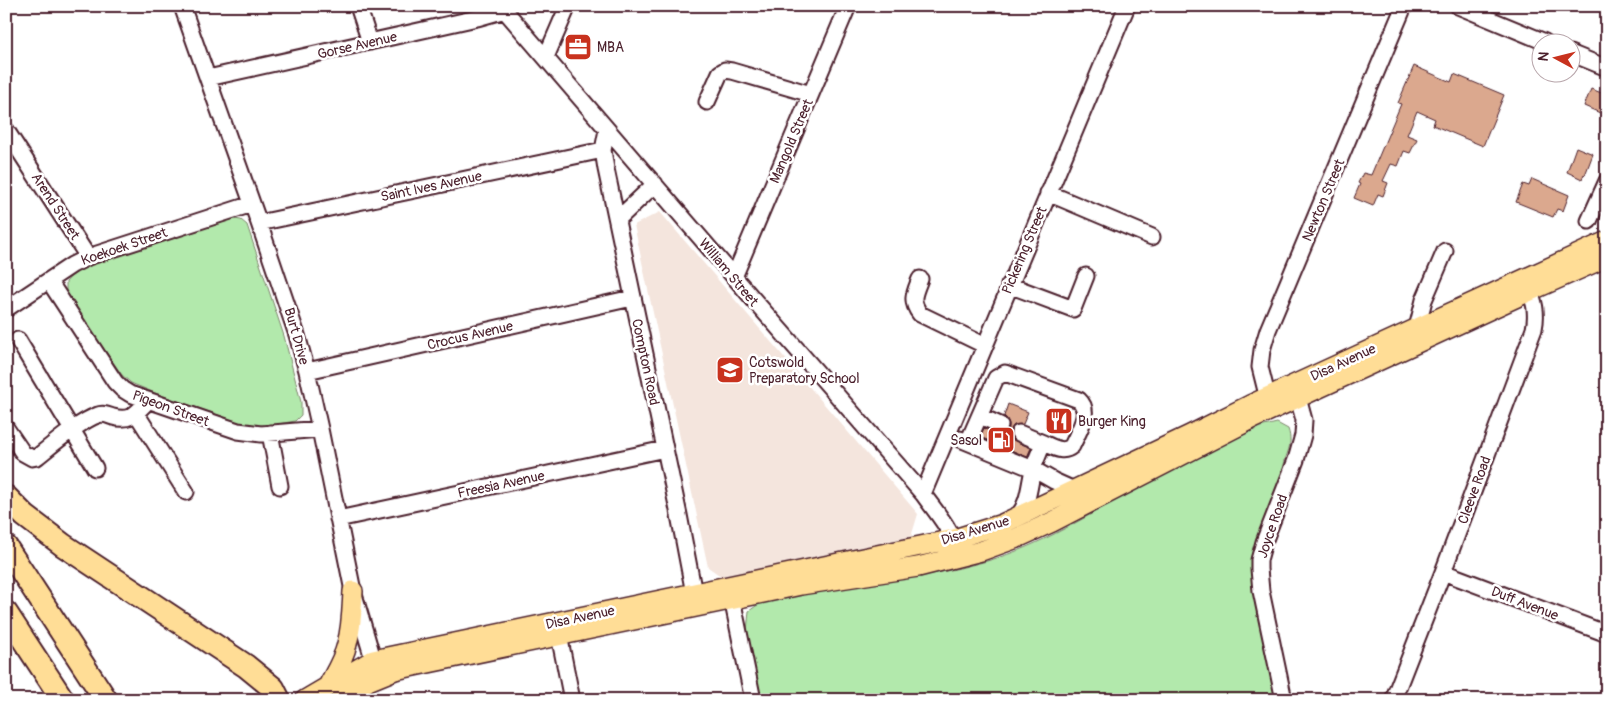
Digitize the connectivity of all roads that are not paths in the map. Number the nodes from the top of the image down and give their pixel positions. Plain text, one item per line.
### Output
1 (182, 6) edge
2 (358, 6) edge
3 (568, 6) edge
4 (848, 6) edge
5 (1127, 6) edge
6 (1404, 6) edge
7 (1458, 6) edge
8 (503, 8) edge
9 (1530, 36) edge
10 (370, 42) junction
11 (546, 57) junction
12 (1580, 57) edge
13 (1607, 68) edge
14 (208, 78) junction
15 (811, 94) junction
16 (707, 102) dead end
17 (6, 130) edge
18 (607, 130) junction
19 (603, 150) junction
20 (1607, 181) edge
21 (655, 184) junction
22 (1048, 193) junction
23 (252, 204) junction
24 (617, 220) junction
25 (1589, 221) dead end
26 (259, 223) junction
27 (1152, 237) dead end
28 (1607, 242) edge
29 (1445, 251) dead end
30 (88, 257) junction
31 (1607, 258) edge
32 (1086, 276) dead end
33 (734, 277) junction
34 (920, 280) dead end
35 (49, 281) junction
36 (1009, 285) junction
37 (1528, 285) junction
38 (632, 298) junction
39 (6, 309) edge
40 (1416, 328) junction
41 (18, 340) dead end
42 (984, 345) junction
43 (307, 372) junction
44 (1296, 391) junction
45 (148, 401) junction
46 (1269, 403) junction
47 (136, 413) junction
48 (980, 416) junction
49 (1000, 425) dead end
50 (6, 428) edge
51 (320, 429) junction
52 (73, 430) junction
53 (270, 433) junction
54 (1019, 433) dead end
55 (947, 434) junction
56 (968, 442) junction
57 (1043, 443) junction
58 (665, 449) junction
59 (95, 468) dead end
60 (1033, 469) junction
61 (280, 486) dead end
62 (1074, 490) junction
63 (186, 492) dead end
64 (923, 494) junction
65 (6, 497) edge
66 (1018, 516) junction
67 (338, 519) junction
68 (6, 547) edge
69 (956, 548) junction
70 (1443, 572) junction
71 (353, 591) junction
72 (731, 593) junction
73 (695, 600) junction
74 (6, 613) edge
75 (558, 629) junction
76 (1607, 634) edge
77 (376, 668) junction
78 (329, 684) junction
79 (347, 697) edge
80 (63, 700) edge
81 (106, 700) edge
82 (279, 700) edge
83 (305, 700) edge
84 (572, 700) edge
85 (753, 700) edge
86 (1284, 700) edge
87 (1393, 700) edge

1 - 14 street, Burt Drive
2 - 10 street
3 - 11 street
4 - 15 street, Mangold Street
5 - 22 street, Pickering Street
6 - 46 street, Newton Street
7 - 9 street
8 - 10 street, Gorse Avenue
8 - 11 street, William Street
10 - 14 street, Gorse Avenue
11 - 18 street, William Street
12 - 13 street
14 - 23 street, Burt Drive
15 - 16 street
15 - 33 street, Mangold Street
17 - 30 street, Arend Street
18 - 19 street, Compton Road
18 - 21 street, William Street
19 - 24 street, Compton Road
19 - 26 street, Saint Ives Avenue
20 - 25 street
21 - 24 street
21 - 33 street, William Street
22 - 27 street
22 - 36 street, Pickering Street
23 - 26 street, Burt Drive
23 - 30 street, Koekoek Street
24 - 38 street, Compton Road
26 - 43 street, Burt Drive
28 - 37 main road, Disa Avenue
29 - 40 street
30 - 35 street, Koekoek Street
31 - 37 main road, Disa Avenue
32 - 36 street
33 - 64 street, William Street
34 - 42 street
35 - 39 street, Koekoek Street
35 - 45 street, Pigeon Street
36 - 42 street, Pickering Street
37 - 40 main road, Disa Avenue
37 - 44 main road, Disa Avenue
37 - 70 street, Cleeve Road
38 - 43 street, Crocus Avenue
38 - 58 street, Compton Road
40 - 44 main road, Disa Avenue
41 - 52 street
42 - 55 street, Pickering Street
43 - 51 street, Burt Drive
44 - 46 main road, Disa Avenue
44 - 86 street, Joyce Road
45 - 47 street
45 - 53 street, Pigeon Street
46 - 62 main road, Disa Avenue
46 - 69 main road, Disa Avenue
47 - 52 street
47 - 63 street
48 - 49 street
48 - 56 street
48 - 57 street
50 - 52 street
51 - 53 street, Pigeon Street
51 - 67 street, Burt Drive
52 - 59 street
53 - 61 street
54 - 57 street
55 - 56 street
55 - 64 street, Pickering Street
56 - 60 street
57 - 60 street
58 - 67 street, Freesia Avenue
58 - 73 street, Compton Road
60 - 62 street
60 - 66 street
62 - 66 main road, Disa Avenue
64 - 69 street, William Street
65 - 82 highway
66 - 69 main road, Disa Avenue
67 - 71 street, Burt Drive
68 - 81 highway
69 - 72 main road, Disa Avenue
70 - 76 street, Duff Avenue
70 - 87 street, Cleeve Road
71 - 77 street, Burt Drive
71 - 78 main road
72 - 73 main road, Disa Avenue
72 - 85 street
73 - 75 main road, Disa Avenue
74 - 80 highway
75 - 77 main road, Disa Avenue
75 - 84 street
77 - 78 main road, Disa Avenue
77 - 79 main road, Disa Avenue
78 - 83 main road, Disa Avenue

